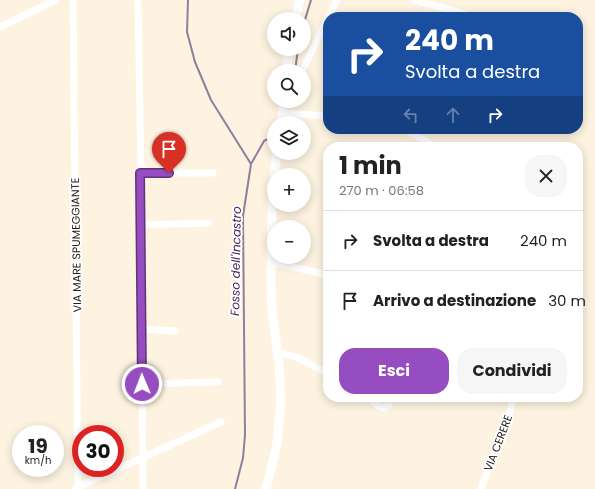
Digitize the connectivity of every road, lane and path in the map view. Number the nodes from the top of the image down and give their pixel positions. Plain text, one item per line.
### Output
1 (56, 0) edge
2 (73, 0) edge
3 (138, 0) edge
4 (300, 0) edge
5 (337, 0) edge
6 (414, 0) edge
7 (297, 12) edge
8 (331, 12) edge
9 (457, 12) edge
10 (0, 27) edge
11 (323, 27) edge
12 (305, 64) edge
13 (283, 108) edge
14 (284, 108) edge
15 (282, 113) junction
16 (282, 116) edge
17 (323, 116) edge
18 (414, 134) edge
19 (427, 142) edge
20 (140, 173) junction
21 (213, 174) dead end
22 (209, 223) dead end
23 (141, 225) junction
24 (272, 264) edge
25 (281, 264) edge
26 (323, 273) edge
27 (142, 329) junction
28 (175, 331) dead end
29 (278, 352) junction
30 (323, 371) edge
31 (218, 382) dead end
32 (142, 384) junction
33 (373, 402) edge
34 (388, 402) edge
35 (512, 402) edge
36 (221, 422) dead end
37 (143, 457) junction
38 (77, 488) edge
39 (143, 489) edge
40 (266, 489) edge
41 (481, 489) edge

1 - 10 street
2 - 38 street, VIA MARE SPUMEGGIANTE
3 - 20 street
4 - 7 main road
5 - 8 street
6 - 9 street
11 - 12 street
13 - 15 main road
14 - 15 street
15 - 16 main road
15 - 17 street
18 - 19 street
20 - 21 street
20 - 23 street
22 - 23 street
23 - 27 street
24 - 29 main road
25 - 26 street
27 - 28 street
27 - 32 street
29 - 30 street
29 - 40 main road
31 - 32 street
32 - 37 street
33 - 34 street
35 - 41 street, VIA CERERE
36 - 37 street
37 - 38 street
37 - 39 street

